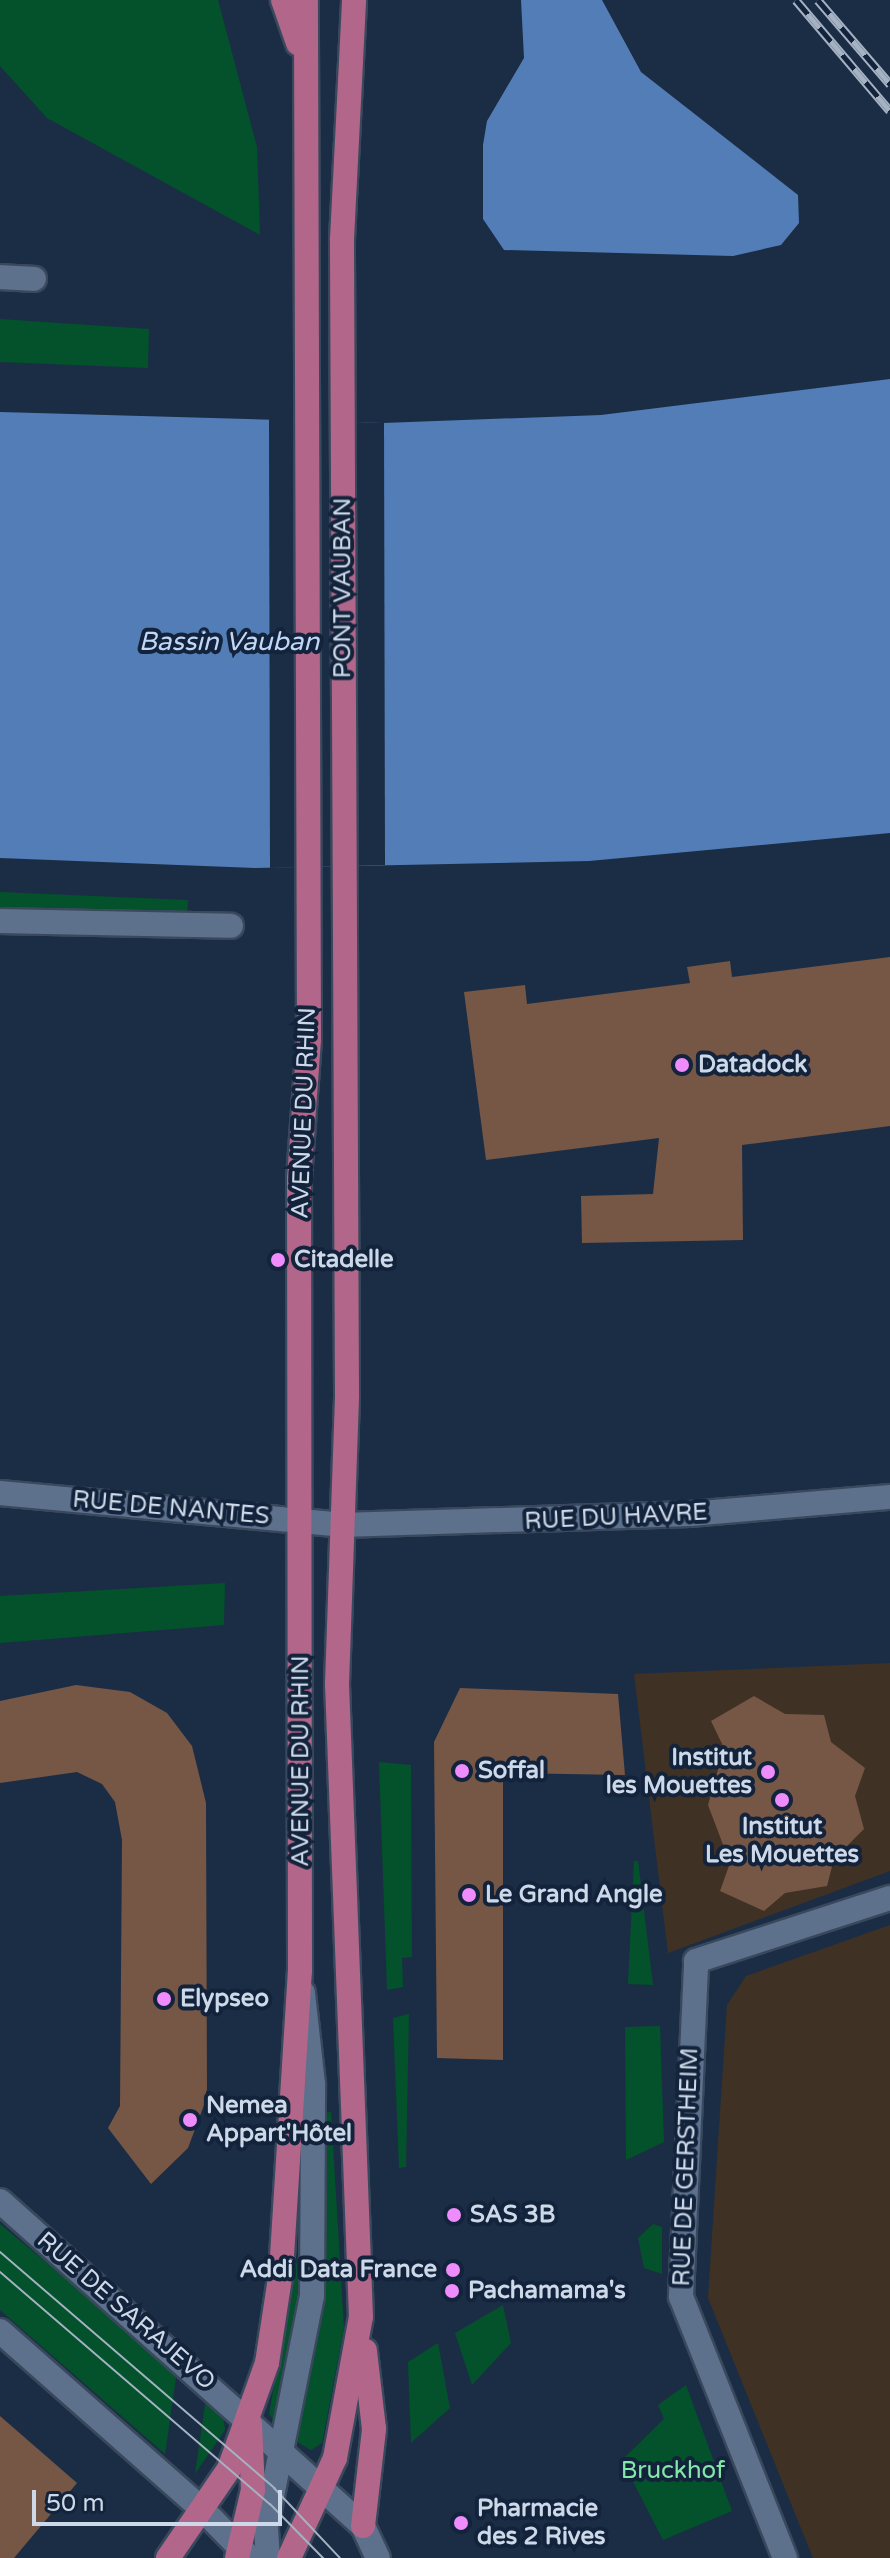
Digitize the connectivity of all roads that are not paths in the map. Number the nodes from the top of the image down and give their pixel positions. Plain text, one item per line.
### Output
1 (283, 0) edge
2 (306, 0) edge
3 (354, 0) edge
4 (305, 66) junction
5 (0, 277) edge
6 (34, 279) dead end
7 (0, 921) edge
8 (231, 926) dead end
9 (308, 936) joint
10 (344, 936) joint
11 (0, 1493) edge
12 (890, 1497) edge
13 (302, 1521) junction
14 (342, 1525) junction
15 (890, 1898) edge
16 (300, 1971) junction
17 (0, 2201) edge
18 (361, 2317) junction
19 (0, 2331) edge
20 (250, 2424) junction
21 (281, 2452) junction
22 (323, 2491) junction
23 (204, 2511) junction
24 (363, 2526) junction
25 (243, 2555) edge
26 (168, 2558) edge
27 (268, 2558) edge
28 (289, 2558) edge
29 (378, 2558) edge
30 (785, 2558) edge

1 - 4 main road
2 - 4 main road
3 - 10 main road, PONT VAUBAN
4 - 9 main road, PONT VAUBAN
5 - 6 street
7 - 8 street
9 - 13 main road, AVENUE DU RHIN
10 - 14 main road, AVENUE DU RHIN
11 - 13 street, RUE DE NANTES
12 - 14 street, RUE DU HAVRE
13 - 14 street, RUE DE NANTES
13 - 16 main road, AVENUE DU RHIN
14 - 18 main road, AVENUE DU RHIN
15 - 30 street, RUE DE GERSTHEIM
16 - 20 main road, AVENUE DU RHIN
16 - 21 street
17 - 20 street, RUE DE SARAJEVO
18 - 22 main road, AVENUE DU RHIN
18 - 24 main road
19 - 23 street
20 - 21 street, RUE DE SARAJEVO
20 - 23 main road, AVENUE DU RHIN
20 - 25 main road
21 - 22 street, RUE DE SARAJEVO
21 - 27 street
22 - 24 street, RUE DE SARAJEVO
22 - 28 main road, AVENUE DU RHIN
23 - 25 street
23 - 26 main road, AVENUE DU RHIN
24 - 29 street

